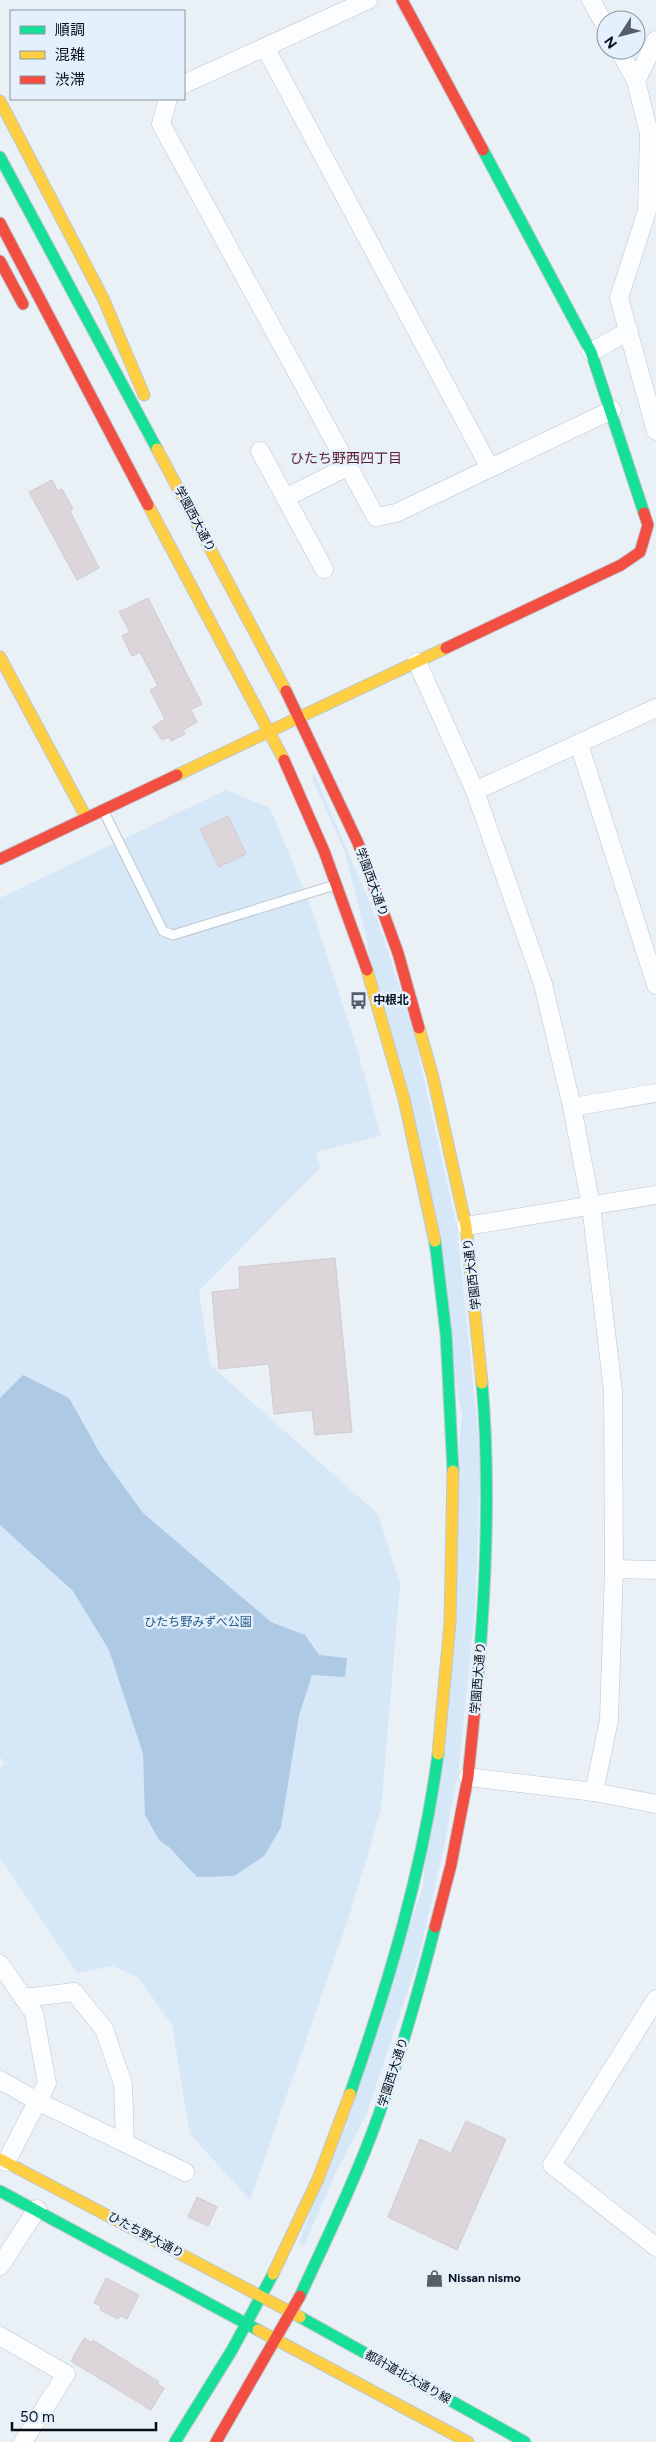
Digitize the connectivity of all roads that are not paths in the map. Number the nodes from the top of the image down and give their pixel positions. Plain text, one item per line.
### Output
1 (368, 0) edge
2 (402, 0) edge
3 (656, 40) edge
4 (265, 47) junction
5 (624, 60) edge
6 (636, 81) junction
7 (185, 84) edge
8 (168, 100) edge
9 (0, 101) edge
10 (0, 157) edge
11 (0, 223) edge
12 (0, 261) edge
13 (28, 313) dead end
14 (629, 332) junction
15 (591, 352) junction
16 (612, 410) junction
17 (656, 431) edge
18 (260, 451) dead end
19 (110, 458) dead end
20 (162, 458) junction
21 (349, 466) junction
22 (490, 468) junction
23 (285, 498) junction
24 (166, 535) junction
25 (324, 569) dead end
26 (0, 657) edge
27 (417, 662) junction
28 (656, 708) edge
29 (299, 717) junction
30 (270, 731) junction
31 (579, 744) junction
32 (474, 791) junction
33 (103, 809) junction
34 (86, 817) junction
35 (0, 859) edge
36 (337, 884) junction
37 (656, 985) edge
38 (656, 1093) edge
39 (572, 1107) junction
40 (656, 1195) edge
41 (591, 1206) junction
42 (466, 1226) junction
43 (614, 1569) junction
44 (656, 1570) edge
45 (468, 1777) junction
46 (594, 1792) junction
47 (656, 1804) edge
48 (0, 1964) edge
49 (23, 1998) junction
50 (656, 1999) edge
51 (0, 2080) edge
52 (37, 2102) junction
53 (125, 2144) junction
54 (3, 2160) edge
55 (185, 2172) dead end
56 (0, 2191) edge
57 (37, 2209) junction
58 (656, 2247) edge
59 (0, 2266) edge
60 (261, 2296) junction
61 (292, 2312) junction
62 (247, 2323) junction
63 (0, 2336) edge
64 (277, 2340) junction
65 (23, 2442) edge
66 (176, 2442) edge
67 (216, 2442) edge
68 (468, 2442) edge
69 (525, 2442) edge

1 - 4 street
2 - 15 main road
3 - 6 street
4 - 7 street
4 - 22 street
5 - 6 street
6 - 14 street
8 - 21 street
9 - 20 main road
10 - 20 main road, 学園西大通り
11 - 24 main road
12 - 13 main road
14 - 15 street
14 - 17 street
15 - 16 main road
16 - 22 street
16 - 27 main road
18 - 23 street
19 - 24 main road
20 - 29 main road, 学園西大通り
21 - 22 street
21 - 23 street
23 - 25 street
24 - 30 main road
26 - 34 main road
27 - 29 main road
27 - 32 street
28 - 31 street
29 - 30 main road
29 - 42 main road, 学園西大通り
30 - 33 main road
30 - 36 main road
31 - 32 street
31 - 37 street
32 - 39 street
33 - 34 main road
33 - 36 lane
34 - 35 main road
36 - 60 main road
38 - 39 street
39 - 41 street
40 - 41 street
41 - 42 street
41 - 43 street
42 - 45 main road, 学園西大通り
43 - 44 street
43 - 46 street
45 - 46 street
45 - 61 main road, 学園西大通り
46 - 47 street
48 - 49 street
49 - 52 street
49 - 53 street
50 - 58 street
51 - 52 street
52 - 53 street
52 - 54 street
53 - 55 street
54 - 60 main road, ひたち野大通り
56 - 57 main road
57 - 59 street
57 - 62 main road
60 - 61 main road, ひたち野大通り
60 - 62 main road
61 - 64 main road, 学園西大通り
61 - 69 main road, 都計道北大通り線
62 - 64 main road
62 - 66 main road
63 - 65 street
64 - 67 main road, 学園西大通り
64 - 68 main road

